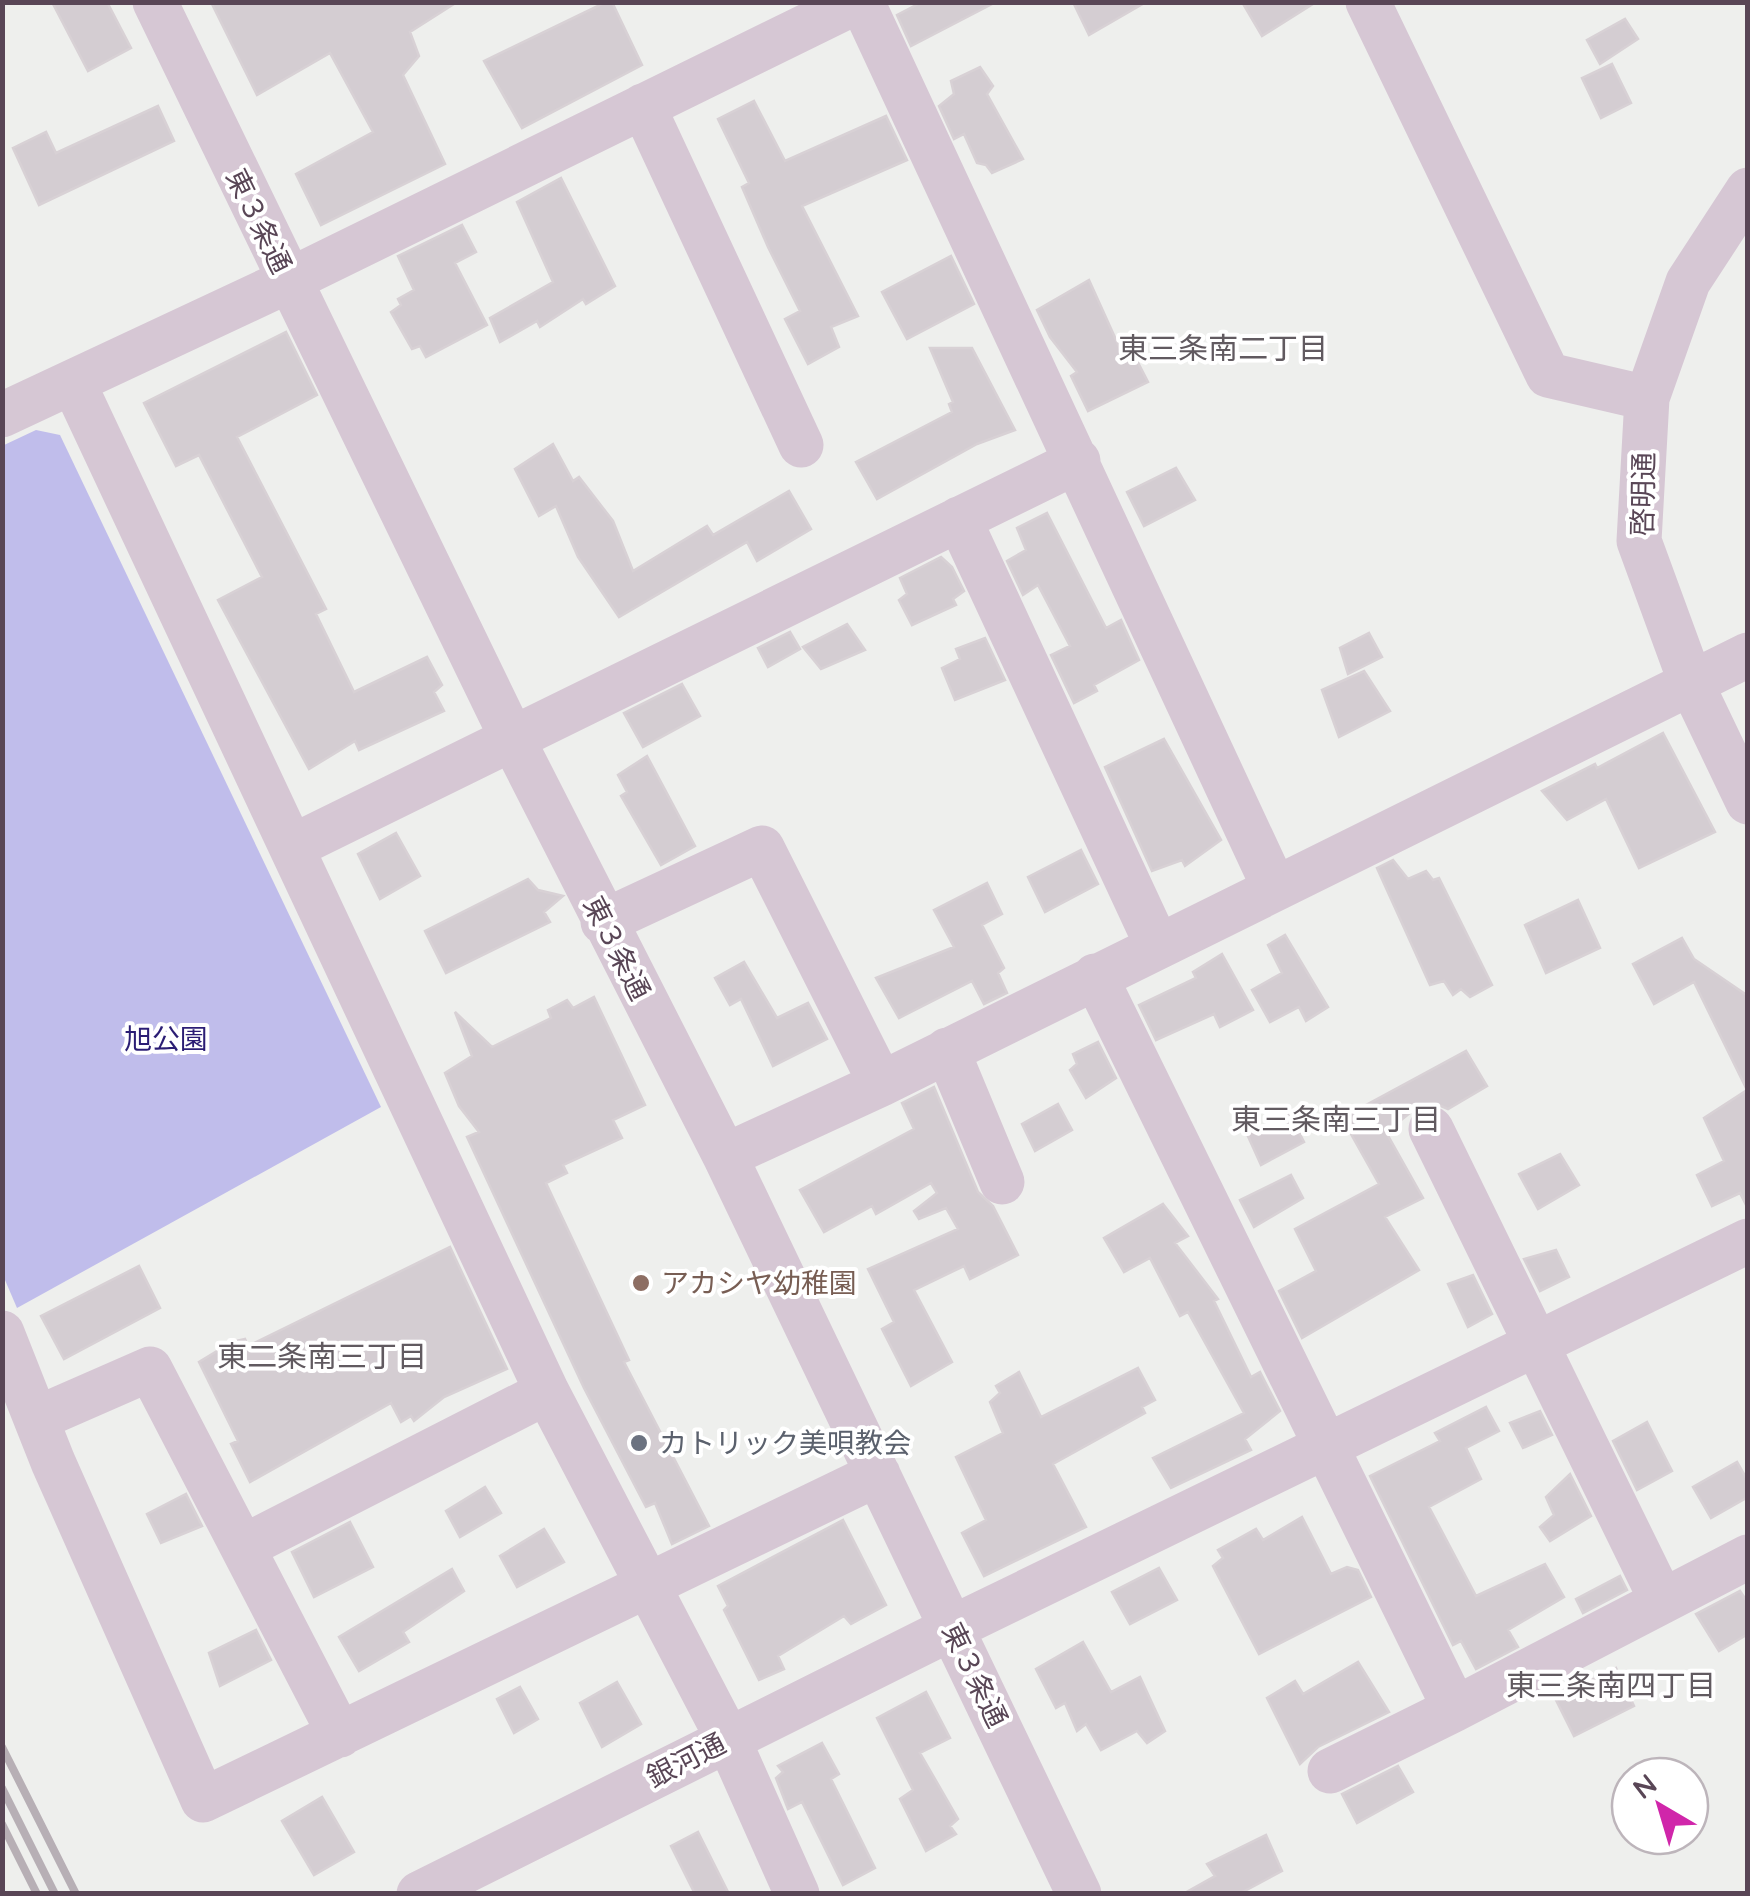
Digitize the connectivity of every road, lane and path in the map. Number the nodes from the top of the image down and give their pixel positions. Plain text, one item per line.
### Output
1 (154, 2) edge
2 (859, 2) edge
3 (1368, 2) edge
4 (643, 106) junction
5 (1748, 190) edge
6 (288, 282) junction
7 (73, 382) junction
8 (1647, 398) junction
9 (2, 415) edge
10 (801, 445) dead end
11 (1078, 460) junction
12 (959, 519) junction
13 (1748, 655) edge
14 (1690, 682) junction
15 (512, 738) junction
16 (1748, 802) edge
17 (292, 847) junction
18 (1274, 887) junction
19 (603, 922) junction
20 (1156, 945) junction
21 (1095, 976) junction
22 (947, 1050) junction
23 (881, 1084) junction
24 (1430, 1129) dead end
25 (724, 1156) junction
26 (1002, 1182) dead end
27 (1748, 1241) edge
28 (2, 1333) edge
29 (1535, 1342) junction
30 (547, 1392) junction
31 (38, 1418) junction
32 (1324, 1448) junction
33 (878, 1474) junction
34 (245, 1546) junction
35 (1748, 1557) edge
36 (646, 1584) junction
37 (1661, 1599) junction
38 (952, 1628) junction
39 (1454, 1709) junction
40 (340, 1736) junction
41 (728, 1739) junction
42 (1330, 1771) dead end
43 (419, 1894) edge
44 (796, 1894) edge
45 (1079, 1894) edge

1 - 6 street, 東３条通
2 - 4 street
2 - 11 street
3 - 8 street
4 - 6 street
4 - 10 street
5 - 8 street, 啓明通
6 - 7 street
6 - 15 street, 東３条通
7 - 9 street
7 - 17 street
8 - 14 street, 啓明通
11 - 12 street
11 - 18 street
12 - 15 street
12 - 20 street
13 - 14 street
14 - 16 street, 啓明通
14 - 18 street
15 - 17 street
15 - 19 street, 東３条通
17 - 30 street
18 - 20 street
19 - 23 street
19 - 25 street, 東３条通
20 - 21 street
21 - 22 street
21 - 32 street
22 - 23 street
22 - 26 street
23 - 25 street
24 - 29 street
25 - 33 street, 東３条通
27 - 29 street, 銀河通
28 - 31 street
29 - 32 street, 銀河通
29 - 37 street
30 - 34 street
30 - 36 street
31 - 34 street
31 - 40 street
32 - 38 street, 銀河通
32 - 39 street
33 - 36 street
33 - 38 street, 東３条通
34 - 40 street
35 - 37 street
36 - 40 street
36 - 41 street
37 - 39 street
38 - 41 street, 銀河通
38 - 45 street, 東３条通
39 - 42 street
41 - 43 street, 銀河通
41 - 44 street

